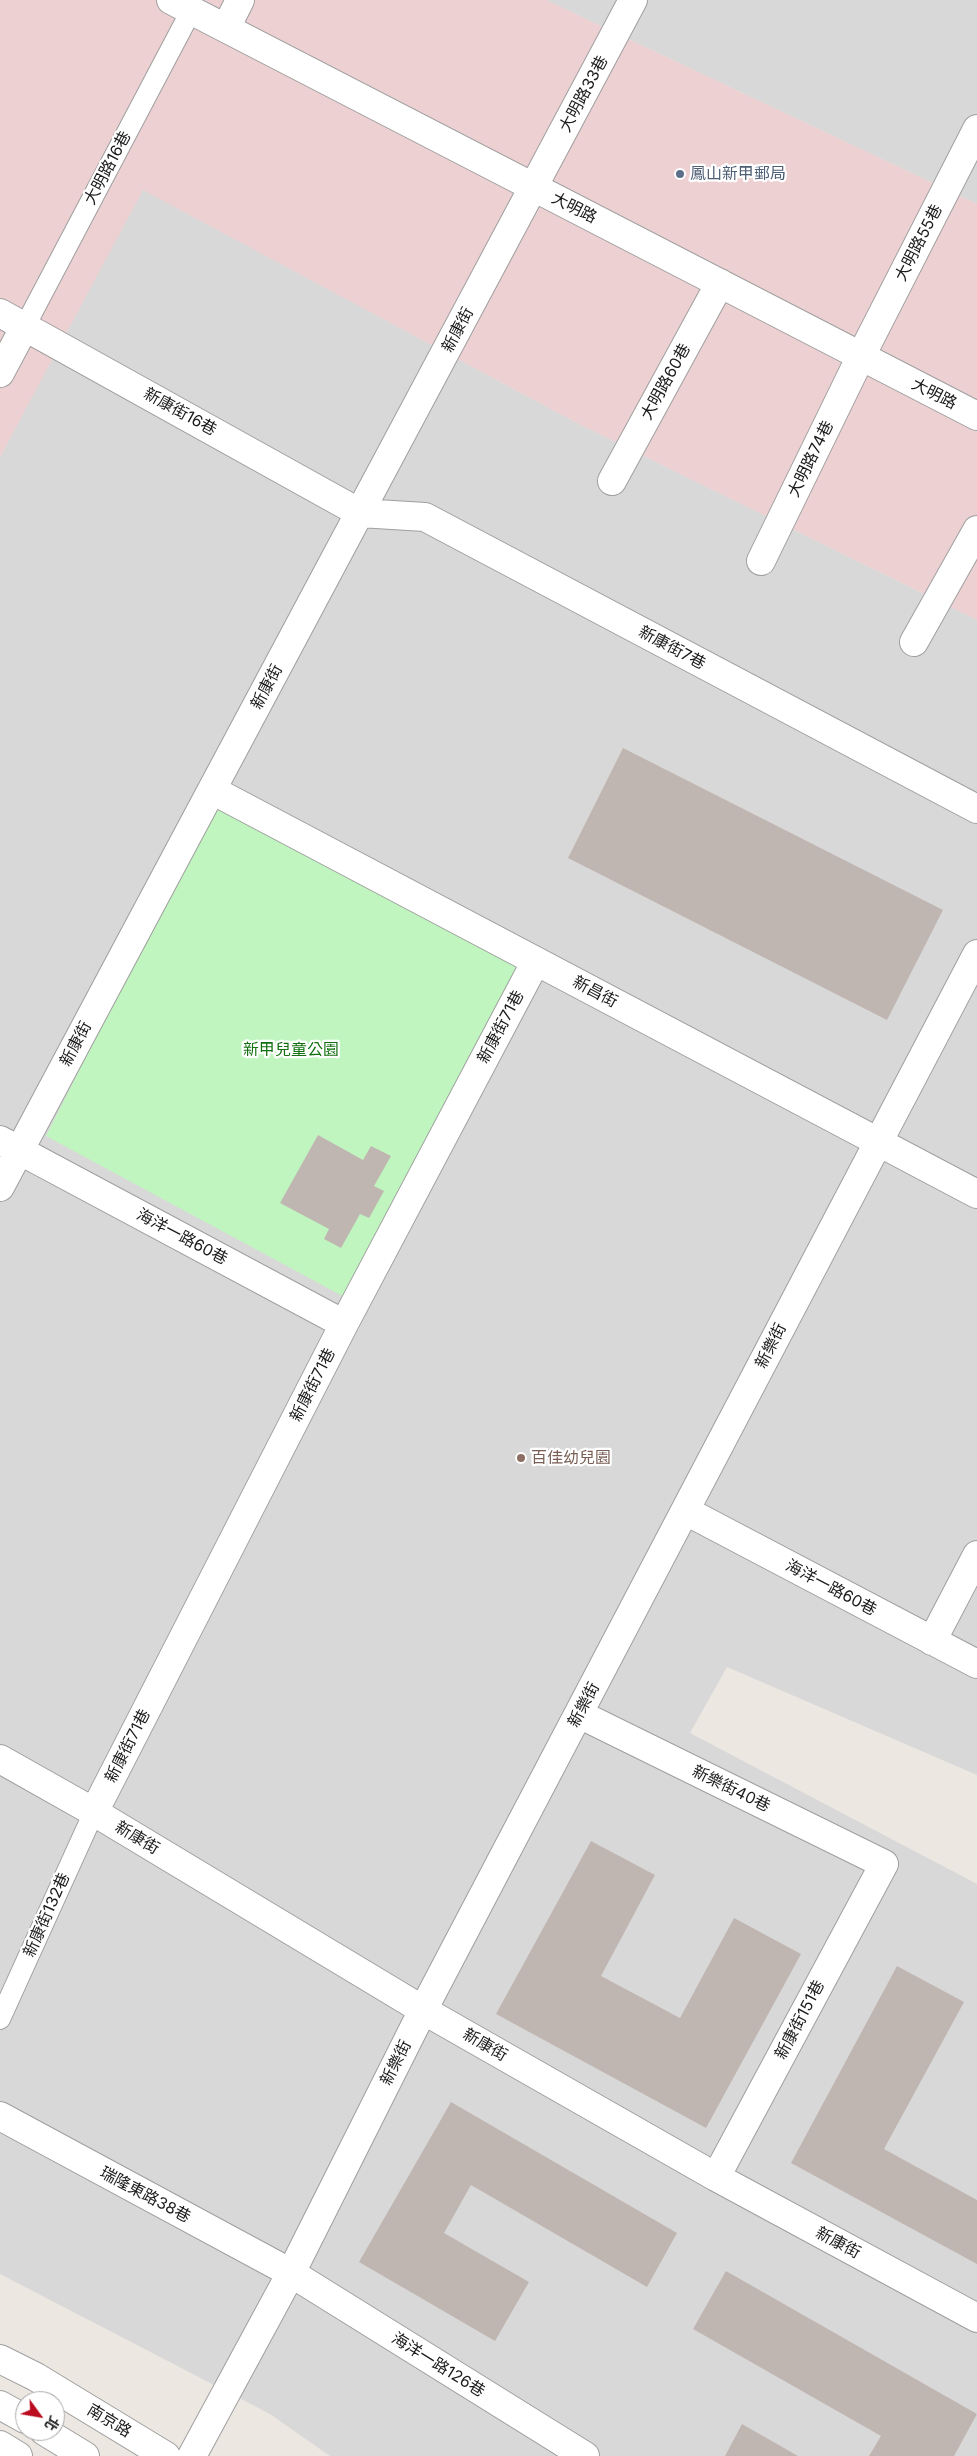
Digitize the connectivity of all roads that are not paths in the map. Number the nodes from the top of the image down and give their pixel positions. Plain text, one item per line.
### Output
1 (240, 0) edge
2 (633, 0) edge
3 (181, 5) edge
4 (226, 28) junction
5 (977, 129) edge
6 (535, 188) junction
7 (720, 283) junction
8 (0, 313) edge
9 (25, 326) junction
10 (861, 356) junction
11 (0, 373) edge
12 (977, 416) edge
13 (612, 481) dead end
14 (360, 513) junction
15 (977, 530) edge
16 (761, 562) dead end
17 (914, 642) dead end
18 (212, 790) junction
19 (977, 809) edge
20 (977, 954) edge
21 (536, 961) junction
22 (877, 1142) junction
23 (10, 1145) edge
24 (0, 1187) edge
25 (977, 1194) edge
26 (344, 1324) junction
27 (686, 1511) junction
28 (977, 1555) edge
29 (932, 1640) junction
30 (977, 1664) edge
31 (579, 1714) junction
32 (0, 1759) edge
33 (94, 1812) junction
34 (884, 1864) joint
35 (423, 2010) junction
36 (0, 2018) edge
37 (0, 2116) edge
38 (716, 2177) junction
39 (291, 2273) junction
40 (977, 2318) edge
41 (0, 2359) edge
42 (0, 2405) edge
43 (15, 2413) edge
44 (60, 2441) edge
45 (0, 2445) edge
46 (18, 2456) edge
47 (85, 2456) edge
48 (166, 2456) edge
49 (192, 2456) edge
50 (585, 2456) edge

1 - 4 street
2 - 6 street, 大明路33巷
3 - 4 street, 大明路
3 - 9 lane, 大明路16巷
4 - 6 street, 大明路
5 - 10 street, 大明路55巷
6 - 7 street, 大明路
6 - 14 street, 新康街
7 - 10 street, 大明路
7 - 13 street, 大明路60巷
8 - 9 street, 新康街16巷
9 - 11 street
9 - 14 street, 新康街16巷
10 - 12 street, 大明路
10 - 16 street, 大明路74巷
14 - 18 street, 新康街
14 - 19 street, 新康街7巷
15 - 17 street
18 - 21 street, 新昌街
18 - 23 street, 新康街
20 - 22 street, 新樂街
21 - 22 street, 新昌街
21 - 26 street, 新康街71巷
22 - 25 street, 新昌街
22 - 27 street, 新樂街
23 - 24 street, 新康街
23 - 26 street, 海洋一路60巷
26 - 33 street, 新康街71巷
27 - 29 street, 海洋一路60巷
27 - 31 street, 新樂街
28 - 29 street
29 - 30 street, 海洋一路60巷
31 - 34 street, 新樂街40巷
31 - 35 street, 新樂街
32 - 33 street, 新康街
33 - 35 street, 新康街
33 - 36 lane, 新康街132巷
34 - 38 street, 新康街151巷
35 - 38 street, 新康街
35 - 39 street, 新樂街
37 - 39 street, 瑞隆東路38巷
38 - 40 street, 新康街
39 - 49 street, 新樂街
39 - 50 street, 海洋一路126巷
41 - 48 street, 南京路
42 - 43 street
44 - 47 street
45 - 46 street

